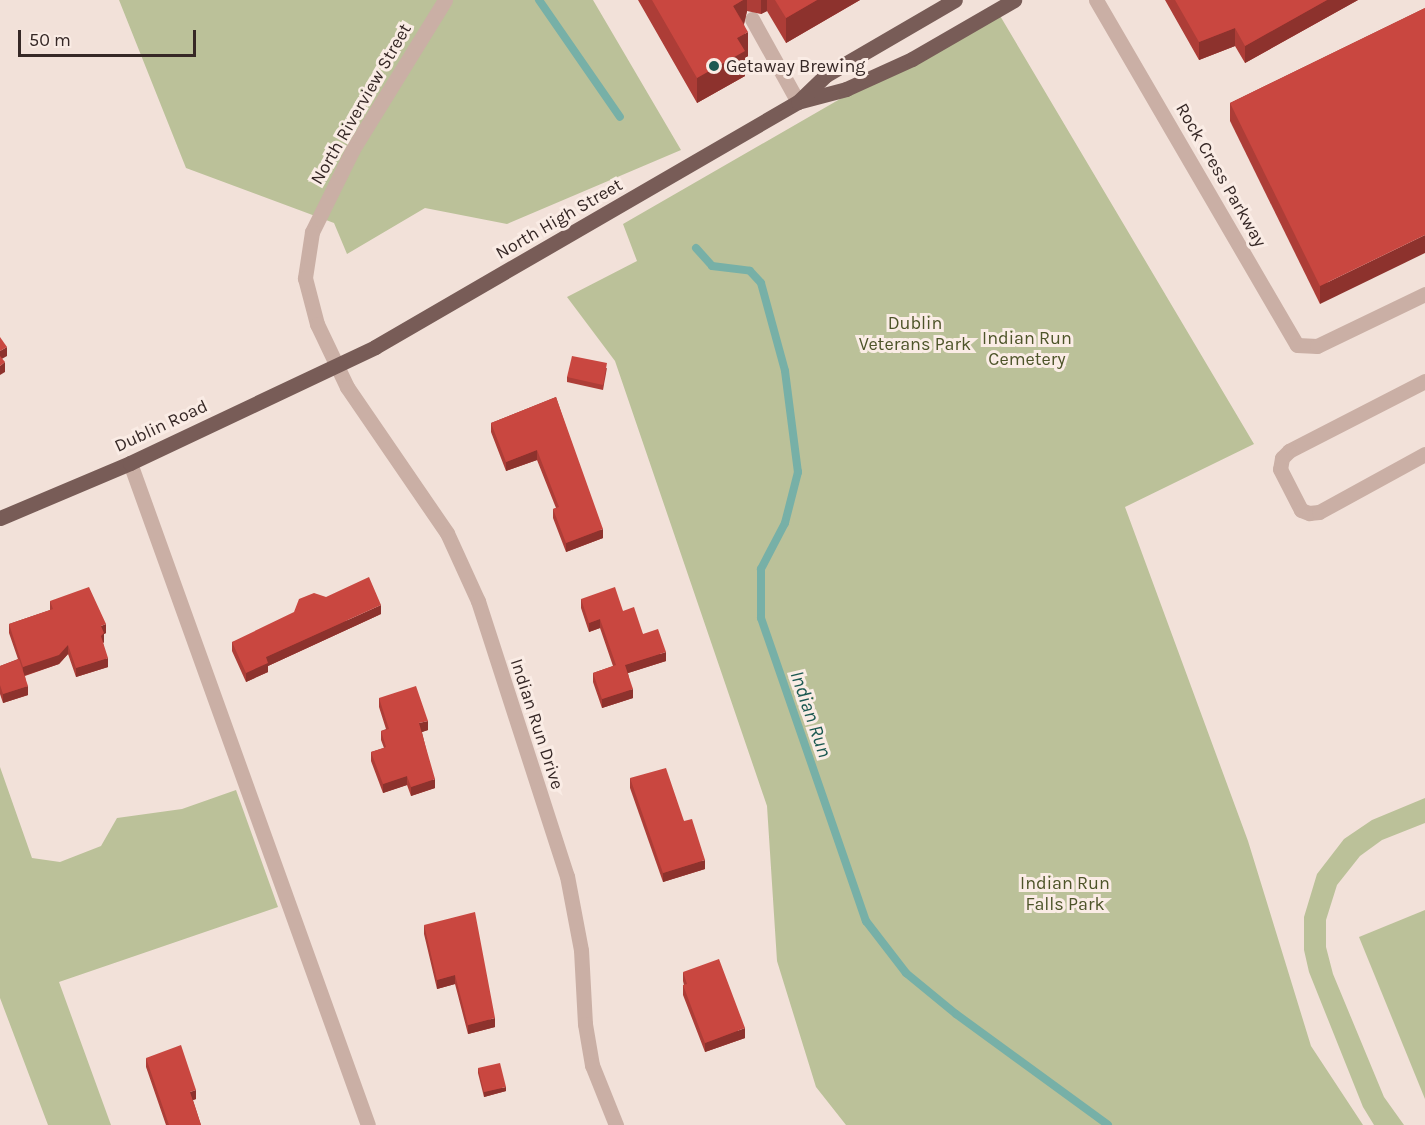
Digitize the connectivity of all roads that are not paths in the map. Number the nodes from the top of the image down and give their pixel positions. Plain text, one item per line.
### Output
1 (445, 0) edge
2 (955, 0) edge
3 (1014, 0) edge
4 (1096, 0) edge
5 (752, 20) dead end
6 (798, 102) junction
7 (1425, 294) edge
8 (337, 366) junction
9 (1425, 381) edge
10 (1425, 454) edge
11 (130, 463) junction
12 (0, 518) edge
13 (368, 1125) edge
14 (616, 1125) edge

1 - 8 street, North Riverview Street
2 - 6 main road, North High Street
3 - 6 main road, North High Street
4 - 7 street, Rock Cress Parkway
5 - 6 street
6 - 8 main road, North High Street
8 - 11 main road, Dublin Road
8 - 14 street, Indian Run Drive
9 - 10 street
11 - 12 main road, Dublin Road
11 - 13 street

